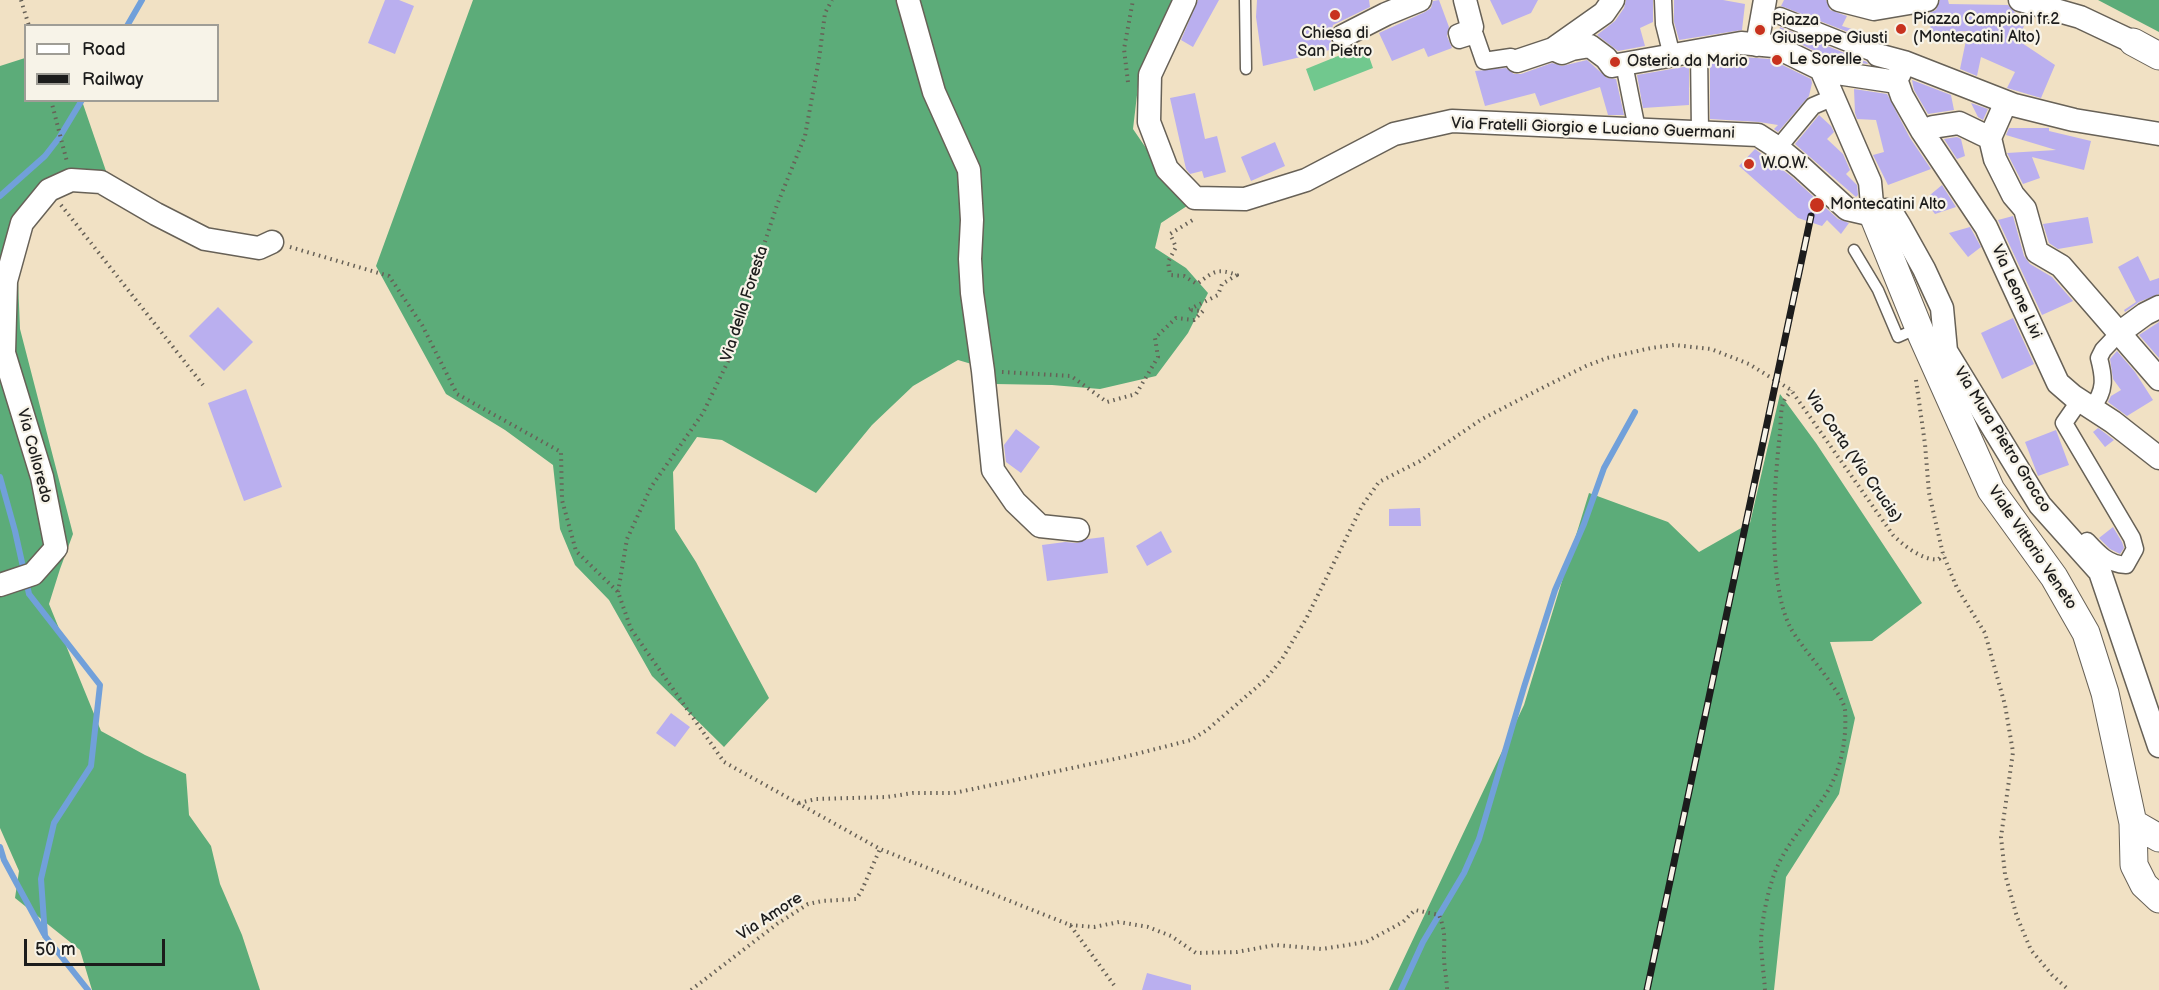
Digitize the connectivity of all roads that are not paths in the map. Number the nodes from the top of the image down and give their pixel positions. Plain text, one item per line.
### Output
1 (908, 0) edge
2 (1185, 0) edge
3 (1245, 0) edge
4 (1420, 0) edge
5 (1465, 0) edge
6 (1612, 0) edge
7 (1663, 0) edge
8 (1927, 0) edge
9 (2020, 0) edge
10 (2064, 0) edge
11 (1846, 2) edge
12 (1772, 8) edge
13 (2080, 17) junction
14 (1472, 27) joint
15 (1343, 36) dead end
16 (2133, 42) joint
17 (1757, 45) junction
18 (1553, 49) junction
19 (1699, 50) junction
20 (1878, 55) joint
21 (1672, 56) junction
22 (2159, 56) edge
23 (1517, 61) joint
24 (1624, 64) junction
25 (1246, 69) dead end
26 (1905, 76) junction
27 (1830, 87) junction
28 (2006, 102) junction
29 (1636, 129) junction
30 (1922, 131) junction
31 (1700, 132) junction
32 (2159, 134) edge
33 (1990, 138) junction
34 (1778, 148) junction
35 (1874, 215) junction
36 (272, 242) road end
37 (1854, 250) dead end
38 (2159, 308) edge
39 (1919, 328) junction
40 (2119, 333) junction
41 (2159, 379) edge
42 (2086, 404) junction
43 (2128, 435) junction
44 (2159, 449) edge
45 (2159, 458) edge
46 (2015, 463) junction
47 (1078, 530) dead end
48 (0, 585) edge
49 (2159, 746) edge
50 (2133, 823) junction
51 (2159, 838) edge
52 (2159, 899) edge

1 - 47 street
2 - 29 street, Via Fratelli Giorgio e Luciano Guermani
3 - 25 lane
4 - 15 street
5 - 14 street
6 - 18 street
7 - 21 street
8 - 11 street
9 - 13 street
10 - 13 street
12 - 17 street
12 - 20 street
13 - 16 street
14 - 23 street
16 - 22 street
17 - 19 street
17 - 27 street
18 - 23 street
18 - 24 street
19 - 21 street
19 - 31 street
20 - 26 street
21 - 24 street
24 - 29 street
26 - 27 street
26 - 28 street
26 - 30 street, Via Leone Livi
27 - 34 street
27 - 35 street
28 - 32 street
28 - 33 street
29 - 31 street, Via Fratelli Giorgio e Luciano Guermani
30 - 33 street
30 - 42 street, Via Leone Livi
31 - 34 street, Via Fratelli Giorgio e Luciano Guermani
33 - 40 street
34 - 35 street, Via Fratelli Giorgio e Luciano Guermani
35 - 39 street, Viale Vittorio Veneto
35 - 46 street, Via Mura Pietro Grocco
36 - 48 street, Via Colloredo
37 - 39 lane
38 - 40 street
39 - 50 street, Viale Vittorio Veneto
40 - 41 street
40 - 42 street
42 - 43 street, Via Leone Livi
42 - 46 street
43 - 44 street
43 - 45 street, Via Leone Livi
46 - 49 street, Via Mura Pietro Grocco
50 - 51 street
50 - 52 street, Viale Vittorio Veneto

